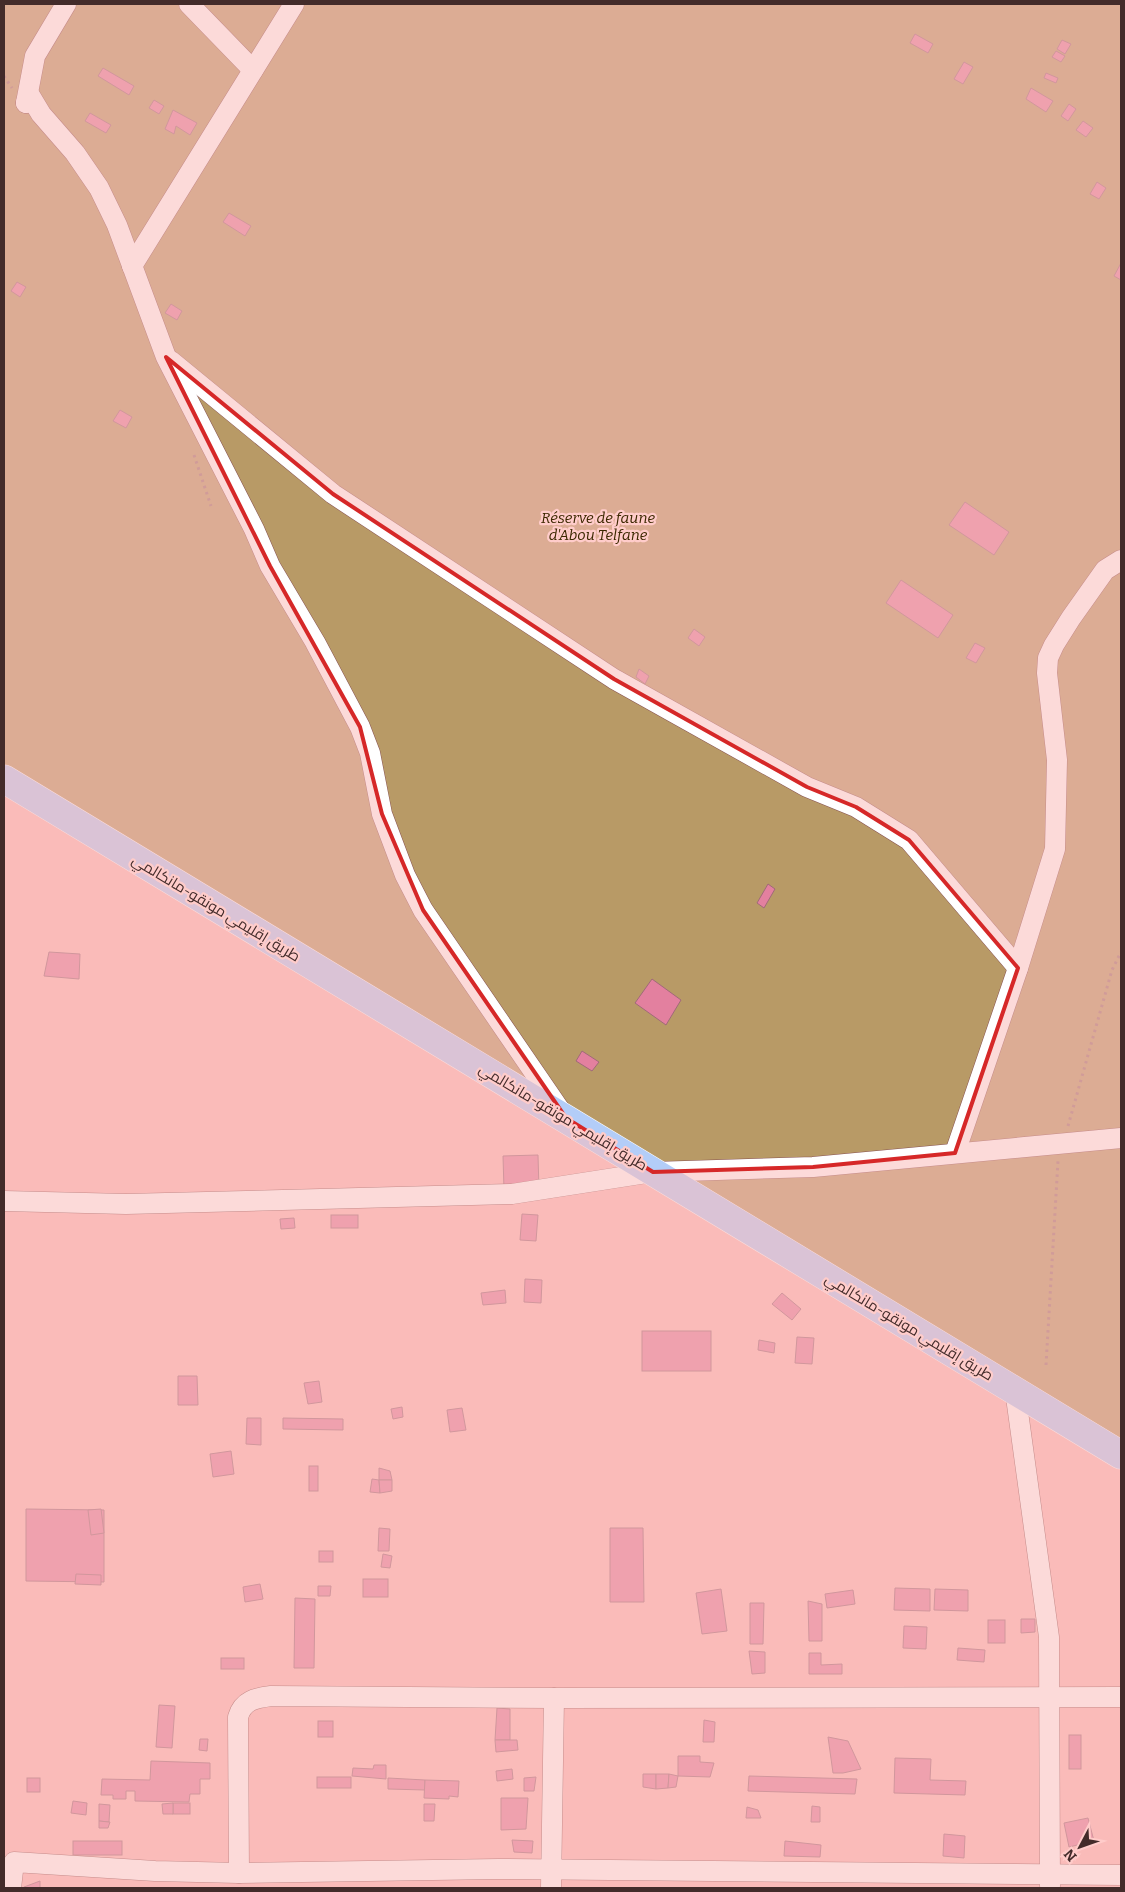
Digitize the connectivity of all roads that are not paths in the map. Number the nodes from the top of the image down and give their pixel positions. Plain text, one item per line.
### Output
1 (66, 4) edge
2 (189, 4) edge
3 (294, 4) edge
4 (253, 70) junction
5 (132, 266) junction
6 (166, 357) junction
7 (1121, 560) edge
8 (4, 779) edge
9 (1018, 968) junction
10 (566, 1118) junction
11 (1121, 1138) edge
12 (955, 1153) junction
13 (653, 1172) junction
14 (4, 1201) edge
15 (1015, 1390) junction
16 (1121, 1455) edge
17 (1049, 1697) junction
18 (1121, 1697) edge
19 (554, 1698) junction
20 (9, 1855) edge
21 (239, 1873) junction
22 (1121, 1875) edge
23 (551, 1879) edge
24 (1050, 1881) edge
25 (11, 1888) edge

1 - 5 street
2 - 4 street
3 - 4 street
4 - 5 street
5 - 6 street
6 - 9 street
6 - 10 street
7 - 9 street
8 - 10 highway, طريق إقليمي مونقو-مانكالمي
9 - 12 street
10 - 13 highway, طريق إقليمي مونقو-مانكالمي
11 - 12 street
12 - 13 street
13 - 14 street
13 - 15 highway, طريق إقليمي مونقو-مانكالمي
15 - 16 highway, طريق إقليمي مونقو-مانكالمي
15 - 17 street
17 - 18 street
17 - 19 street
17 - 24 street
19 - 21 street
19 - 23 street
20 - 21 street
20 - 25 street
21 - 23 street
22 - 24 street
23 - 24 street

